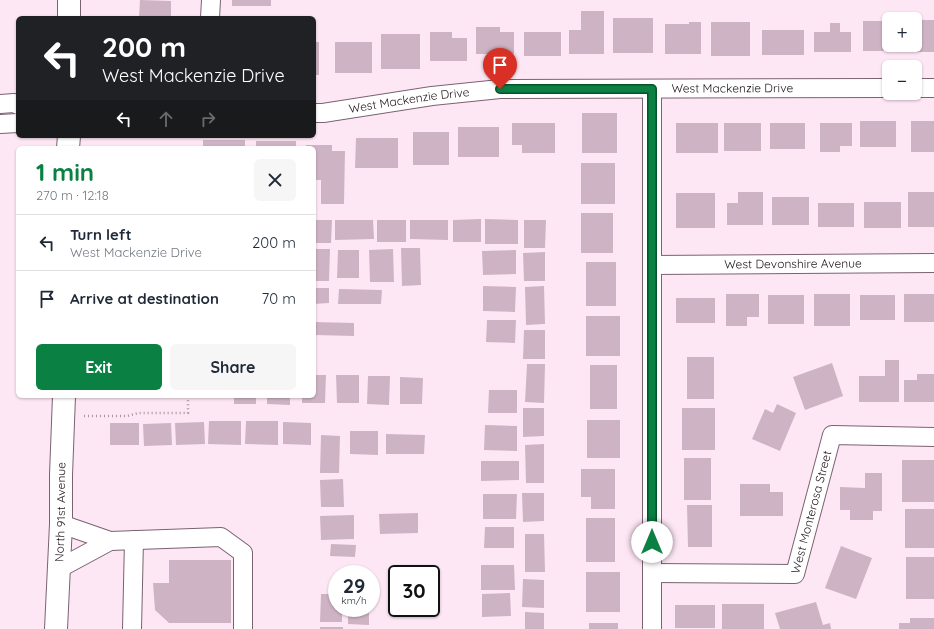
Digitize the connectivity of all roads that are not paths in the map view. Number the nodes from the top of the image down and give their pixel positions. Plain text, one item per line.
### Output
1 (69, 0) edge
2 (210, 0) edge
3 (69, 16) edge
4 (210, 16) edge
5 (882, 88) edge
6 (922, 88) edge
7 (934, 88) edge
8 (652, 89) junction
9 (0, 104) edge
10 (16, 104) edge
11 (316, 113) edge
12 (16, 123) edge
13 (0, 124) edge
14 (934, 263) edge
15 (652, 264) junction
16 (64, 398) edge
17 (934, 437) edge
18 (61, 524) junction
19 (134, 540) junction
20 (110, 541) junction
21 (58, 569) junction
22 (652, 573) junction
23 (56, 629) edge
24 (132, 629) edge
25 (243, 629) edge
26 (652, 629) edge

1 - 3 main road
2 - 4 street
5 - 8 street, West Mackenzie Drive
6 - 7 street
8 - 11 street, West Mackenzie Drive
8 - 15 street
9 - 10 street
12 - 13 street
14 - 15 street, West Devonshire Avenue
15 - 22 street
16 - 18 main road, North 91st Avenue
17 - 22 street, West Monterosa Street
18 - 20 street
18 - 21 main road, North 91st Avenue
19 - 20 street
19 - 24 street
19 - 25 street
20 - 21 street
21 - 23 main road, North 91st Avenue
22 - 26 street

